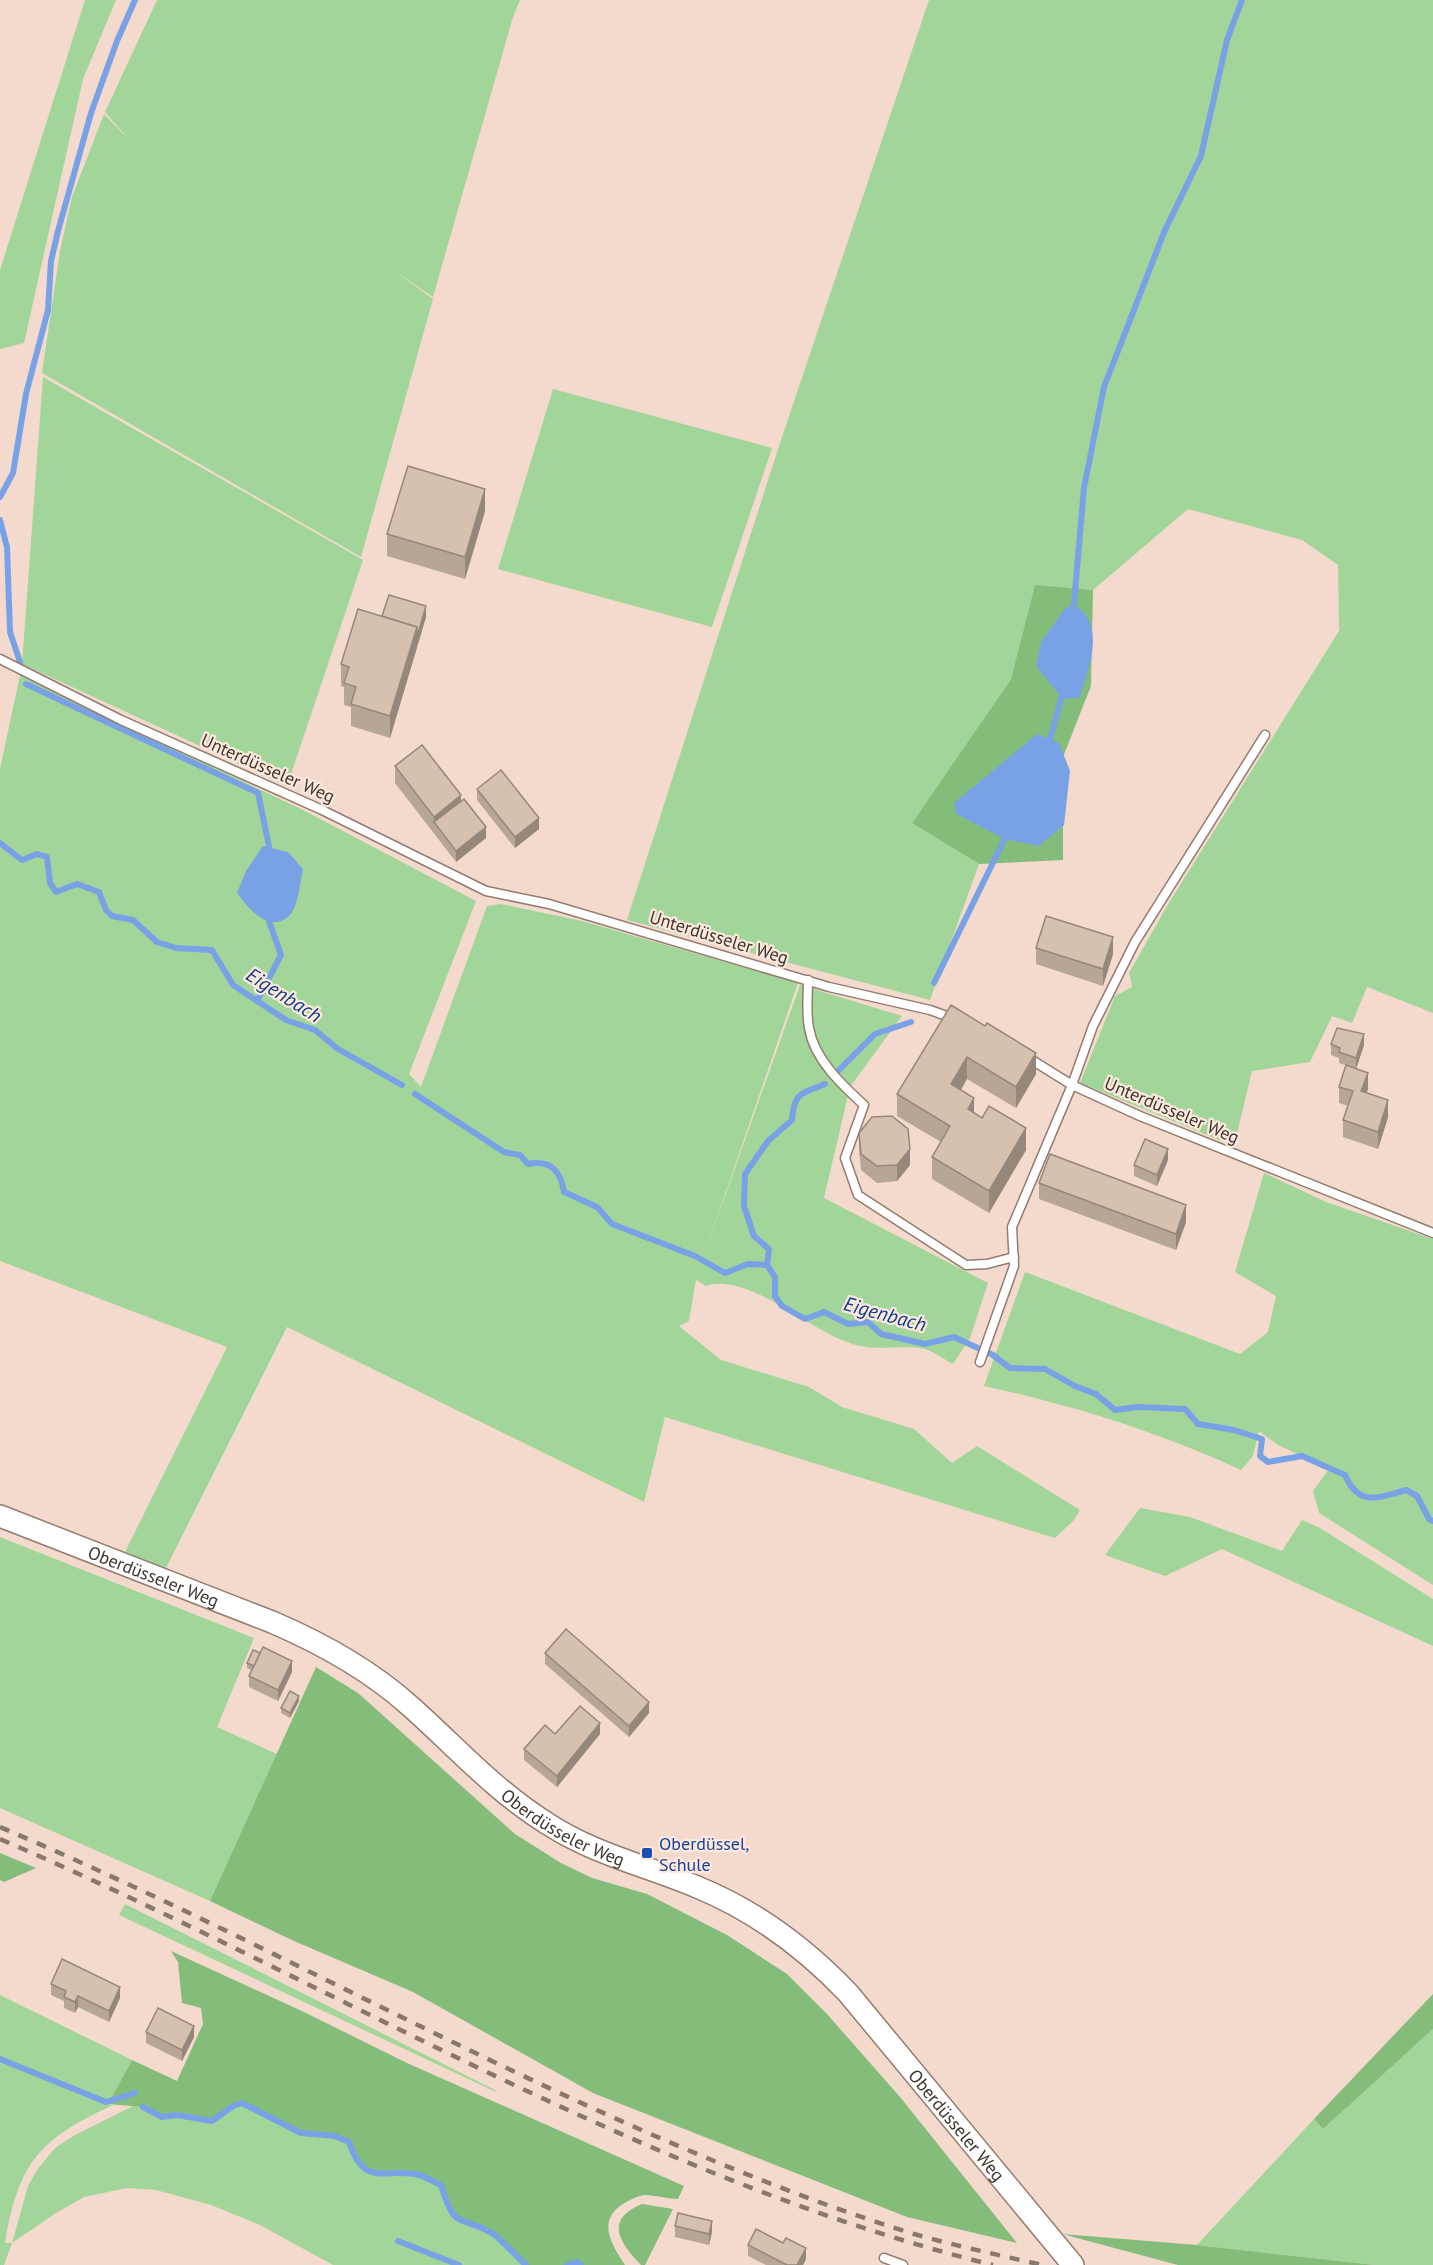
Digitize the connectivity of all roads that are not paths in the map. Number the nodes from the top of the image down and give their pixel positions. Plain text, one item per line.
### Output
1 (0, 659) edge
2 (1265, 735) dead end
3 (808, 980) junction
4 (960, 1021) edge
5 (1016, 1051) edge
6 (1072, 1085) junction
7 (1433, 1233) edge
8 (1014, 1257) junction
9 (980, 1362) dead end
10 (0, 1516) edge
11 (884, 2258) dead end
12 (903, 2265) edge
13 (1073, 2265) edge

1 - 3 lane, Unterdüsseler Weg
2 - 6 lane
3 - 4 lane, Unterdüsseler Weg
3 - 8 lane
5 - 6 lane, Unterdüsseler Weg
6 - 7 lane, Unterdüsseler Weg
6 - 8 lane
8 - 9 lane
10 - 13 street, Oberdüsseler Weg
11 - 12 lane

